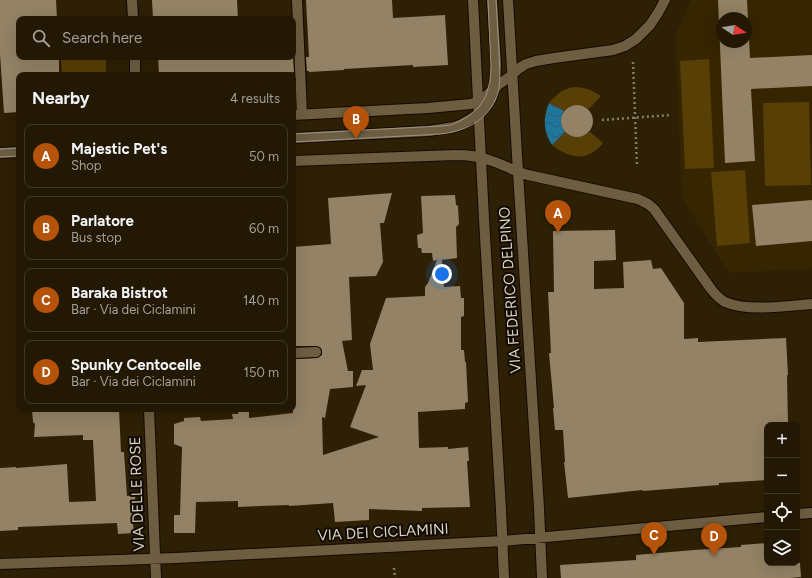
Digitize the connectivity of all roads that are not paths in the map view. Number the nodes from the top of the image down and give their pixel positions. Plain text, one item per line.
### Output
1 (132, 0) edge
2 (297, 0) edge
3 (473, 0) edge
4 (492, 0) edge
5 (508, 0) edge
6 (665, 0) edge
7 (133, 16) edge
8 (134, 60) edge
9 (135, 72) edge
10 (512, 74) junction
11 (494, 89) junction
12 (478, 102) junction
13 (298, 114) edge
14 (479, 114) junction
15 (296, 138) edge
16 (16, 152) edge
17 (0, 153) edge
18 (481, 157) junction
19 (296, 162) edge
20 (518, 172) junction
21 (812, 304) edge
22 (316, 352) dead end
23 (296, 353) edge
24 (149, 412) edge
25 (812, 513) edge
26 (800, 514) edge
27 (764, 517) edge
28 (541, 538) junction
29 (503, 541) junction
30 (155, 558) junction
31 (0, 564) edge
32 (156, 578) edge
33 (504, 578) edge
34 (542, 578) edge

1 - 7 street
2 - 13 street
3 - 12 street, VIA FEDERICO DELPINO
4 - 11 street
5 - 10 street, VIA FEDERICO DELPINO
6 - 10 street
8 - 9 street
10 - 11 street
10 - 20 street, VIA FEDERICO DELPINO
11 - 12 street
11 - 14 street
12 - 13 street
12 - 14 street, VIA FEDERICO DELPINO
14 - 15 street
14 - 18 street, VIA FEDERICO DELPINO
16 - 17 street
18 - 19 street
18 - 20 street
18 - 29 street, VIA FEDERICO DELPINO
20 - 21 street
20 - 28 street, VIA FEDERICO DELPINO
22 - 23 street
24 - 30 street, VIA DELLE ROSE
25 - 26 street
27 - 28 street, VIA DEI CICLAMINI
28 - 29 street, VIA DEI CICLAMINI
28 - 34 street, VIA FEDERICO DELPINO
29 - 30 street, VIA DEI CICLAMINI
29 - 33 street, VIA FEDERICO DELPINO
30 - 31 street, VIA DEI CICLAMINI
30 - 32 street, VIA DELLE ROSE

